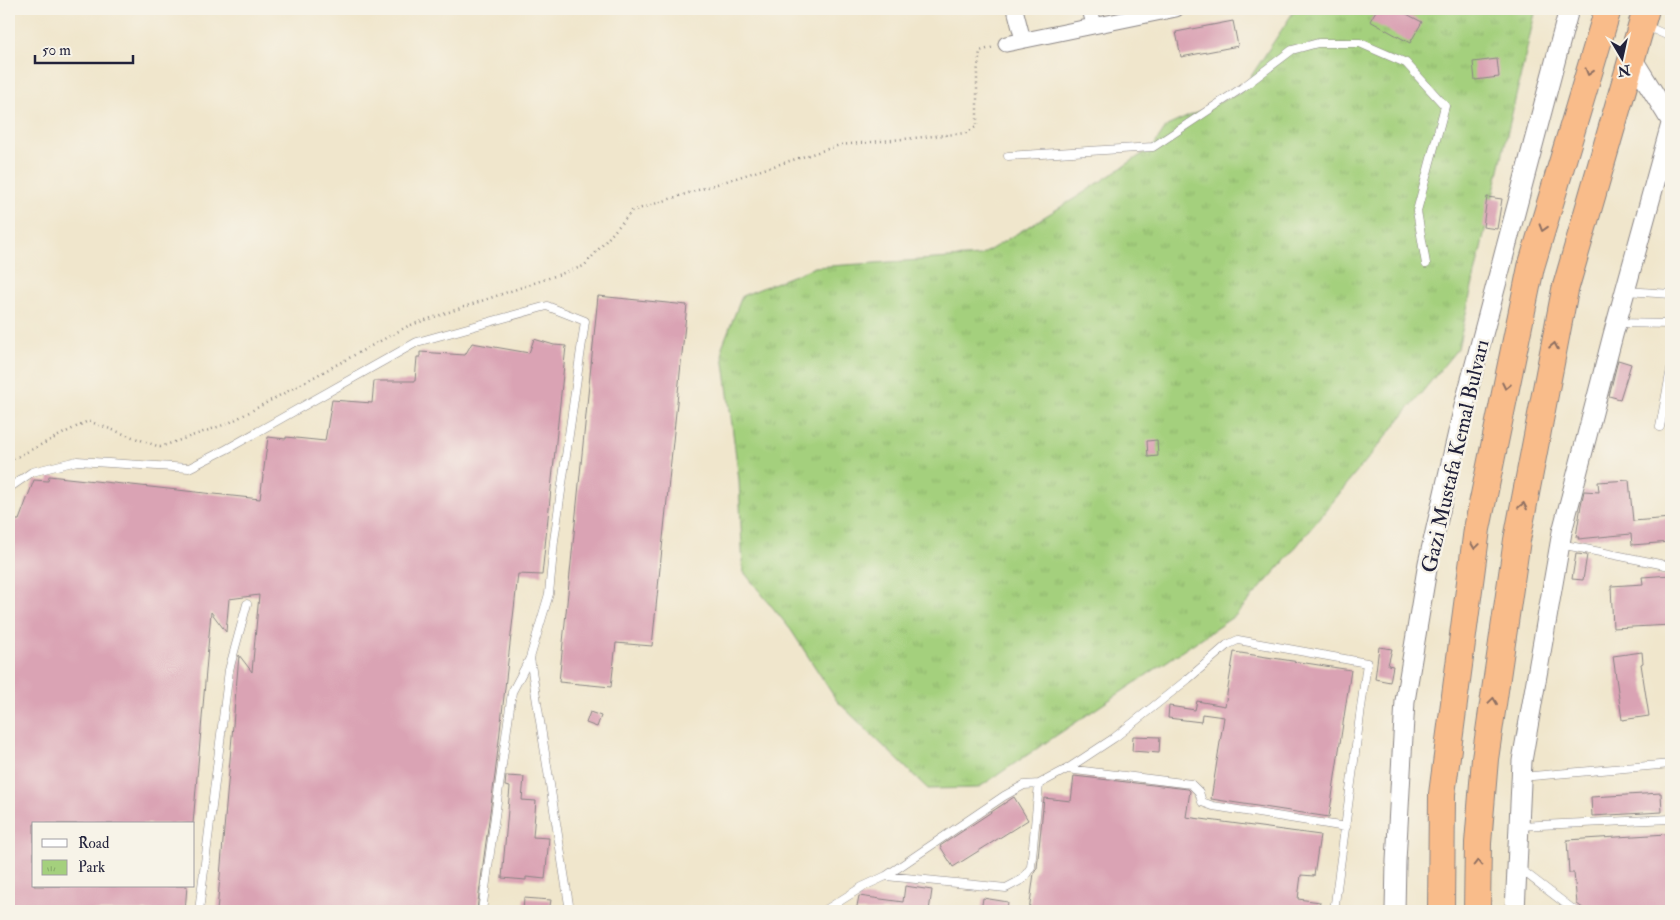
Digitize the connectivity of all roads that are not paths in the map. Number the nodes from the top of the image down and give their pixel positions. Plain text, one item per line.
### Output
1 (1015, 9) edge
2 (1090, 9) edge
3 (1176, 9) edge
4 (1569, 9) edge
5 (1608, 9) edge
6 (1136, 13) edge
7 (1644, 17) edge
8 (1094, 25) junction
9 (1671, 37) edge
10 (1023, 40) junction
11 (1006, 44) road end
12 (1632, 58) junction
13 (1671, 122) edge
14 (1008, 156) dead end
15 (1426, 264) dead end
16 (1625, 291) junction
17 (1671, 294) edge
18 (1616, 323) junction
19 (1671, 324) edge
20 (1671, 369) edge
21 (1660, 427) dead end
22 (9, 488) edge
23 (1560, 544) junction
24 (1671, 564) edge
25 (247, 604) dead end
26 (530, 658) junction
27 (1671, 764) edge
28 (1067, 769) junction
29 (1521, 777) junction
30 (1039, 784) junction
31 (1671, 819) edge
32 (1346, 826) junction
33 (1518, 826) junction
34 (1516, 866) junction
35 (886, 876) junction
36 (199, 911) edge
37 (482, 911) edge
38 (570, 911) edge
39 (824, 911) edge
40 (1334, 911) edge
41 (1395, 911) edge
42 (1441, 911) edge
43 (1477, 911) edge
44 (1515, 911) edge
45 (1575, 911) edge

1 - 10 street
2 - 8 street
3 - 6 street
4 - 41 street, Gazi Mustafa Kemal Bulvarı
5 -> 42 highway, Gazi Mustafa Kemal Bulvarı
6 - 8 street
7 - 9 lane
7 - 12 highway
8 - 10 street
10 - 11 street
12 - 13 street
43 -> 12 highway
13 - 16 street
14 - 15 lane
16 - 17 lane
16 - 18 street
18 - 19 lane
18 - 23 street
20 - 21 lane
22 - 26 lane
23 - 24 lane
23 - 29 street
25 - 36 lane
26 - 37 lane
26 - 38 lane
27 - 29 lane
28 - 30 lane
28 - 32 lane
28 - 32 lane
29 - 33 street
30 - 35 lane
30 - 35 lane
31 - 33 lane
32 - 40 lane
33 - 34 street
34 - 44 street
34 - 45 lane
35 - 39 lane

